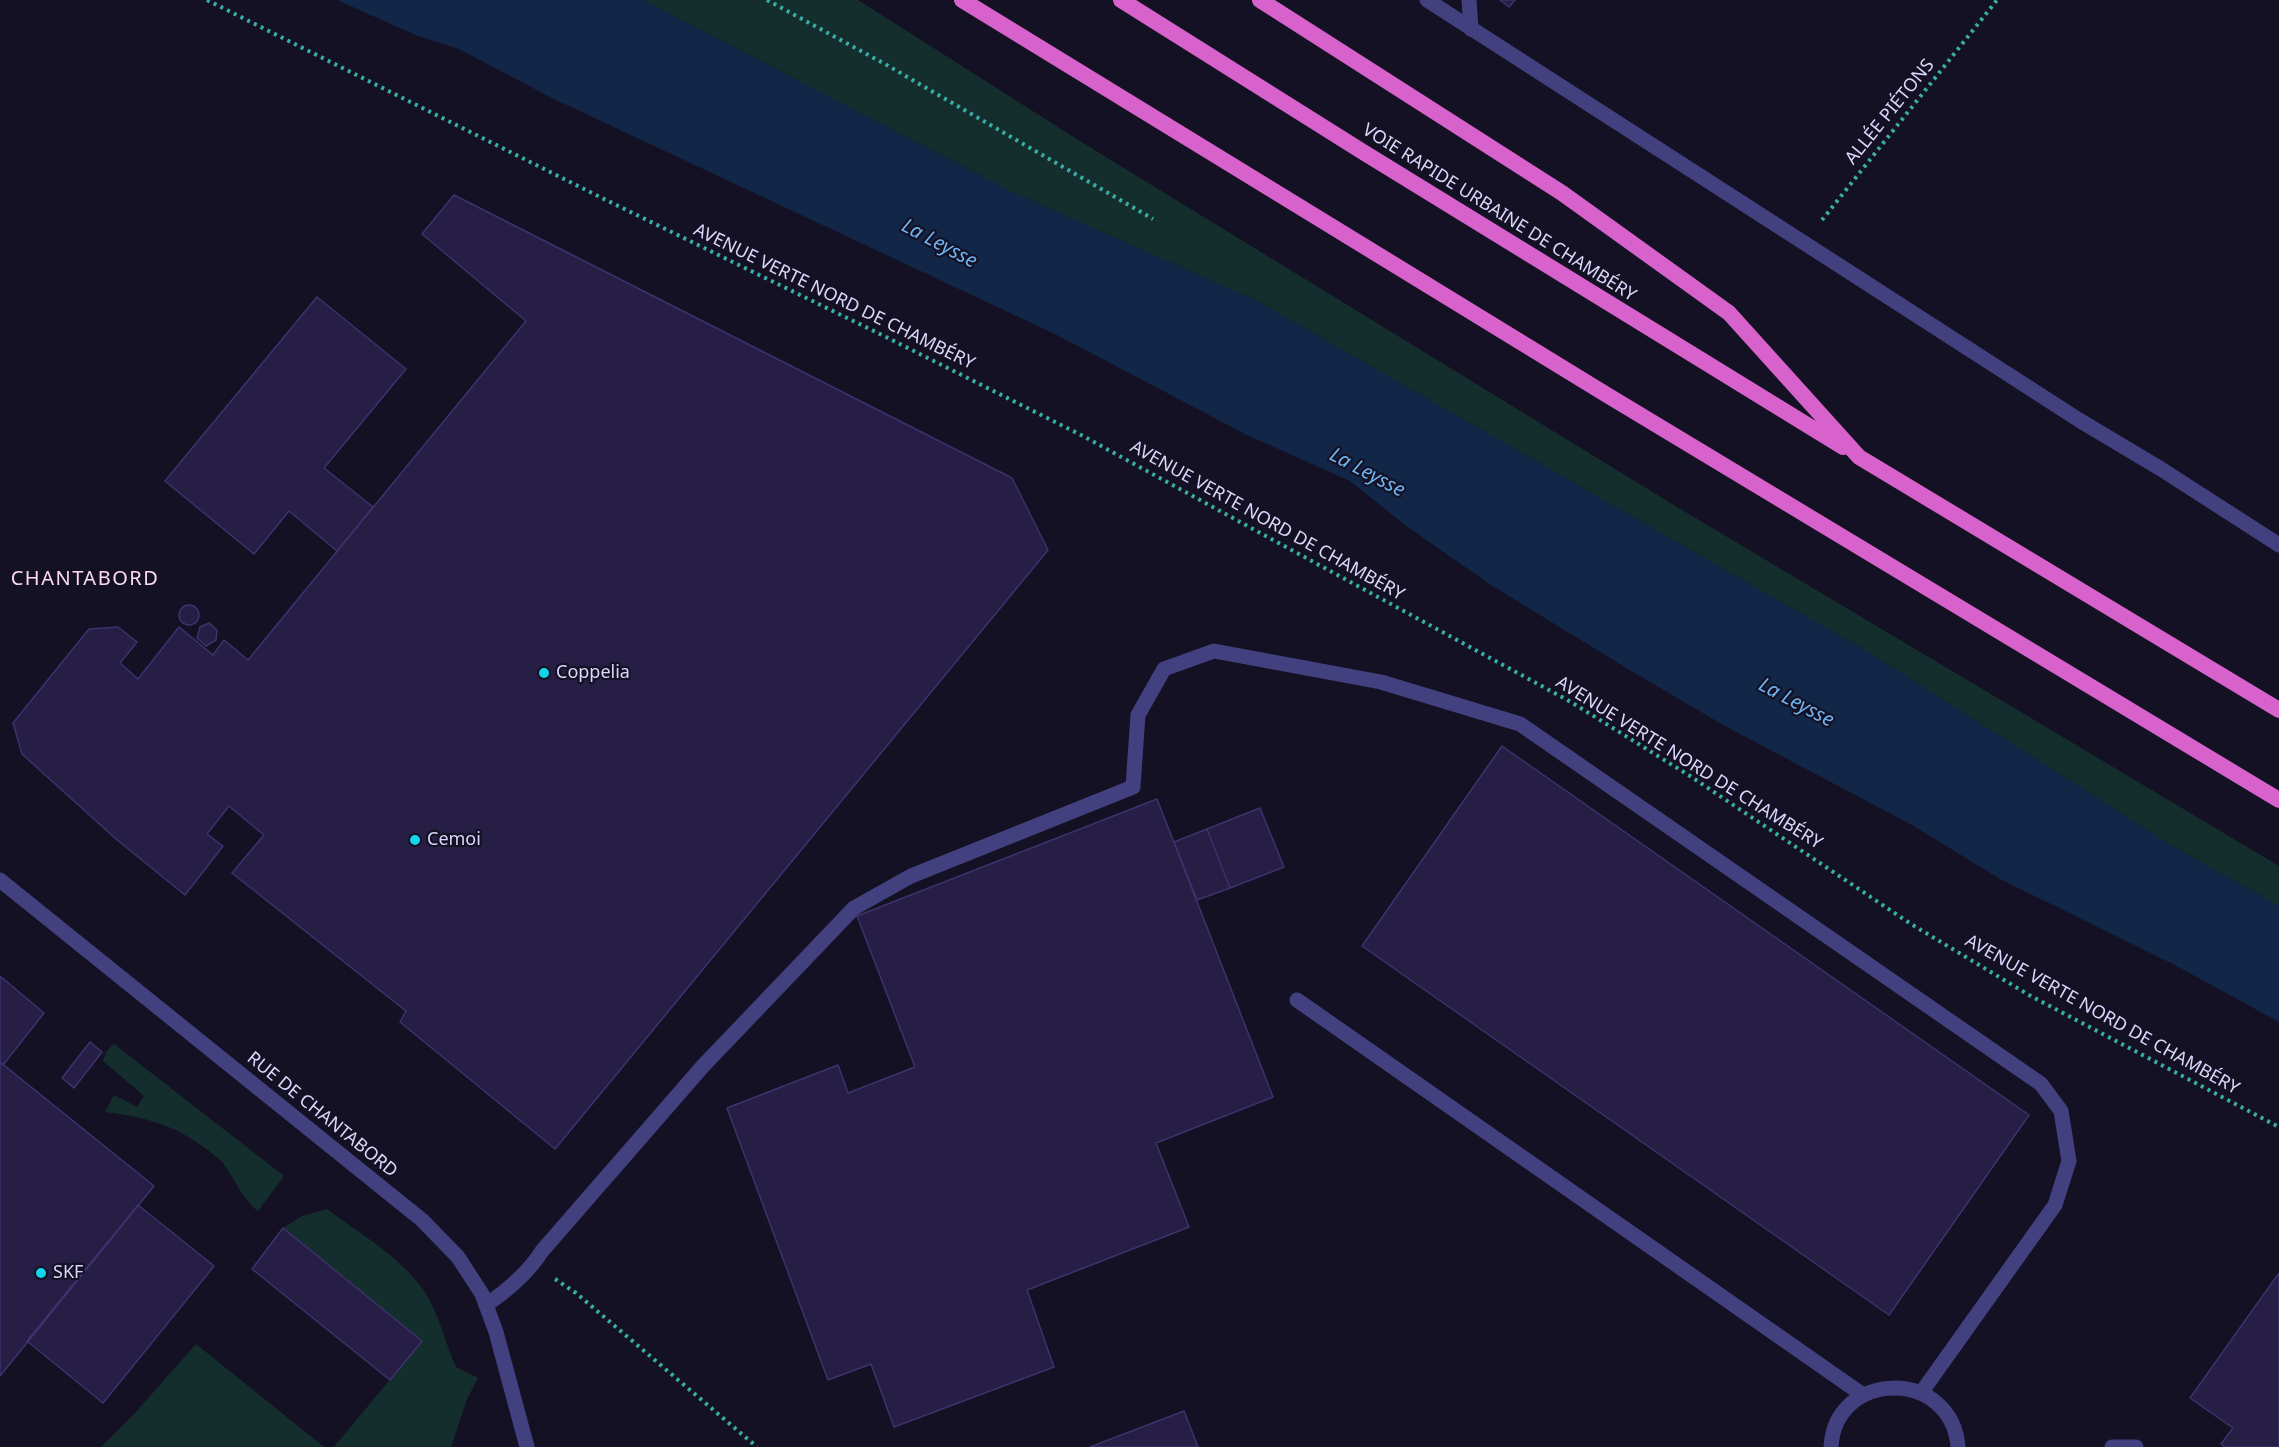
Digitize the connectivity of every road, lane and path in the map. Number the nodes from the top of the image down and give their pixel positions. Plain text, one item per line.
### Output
1 (207, 0) edge
2 (767, 0) edge
3 (962, 0) edge
4 (1120, 0) edge
5 (1260, 0) edge
6 (1427, 0) edge
7 (1469, 0) edge
8 (1998, 0) edge
9 (1471, 29) junction
10 (1153, 219) dead end
11 (1804, 242) junction
12 (1859, 457) junction
13 (2279, 545) edge
14 (2279, 710) edge
15 (2279, 800) edge
16 (0, 880) edge
17 (1298, 1000) dead end
18 (2279, 1127) edge
19 (533, 1265) junction
20 (486, 1305) junction
21 (1921, 1393) junction
22 (1863, 1395) junction
23 (527, 1447) edge
24 (757, 1447) edge
25 (1831, 1447) edge
26 (1958, 1447) edge
27 (2112, 1447) edge
28 (2136, 1447) edge

1 - 18 path, AVENUE VERTE NORD DE CHAMBÉRY
2 - 10 path
3 - 15 highway
4 - 12 highway, VOIE RAPIDE URBAINE DE CHAMBÉRY
5 - 12 highway
6 - 9 street
7 - 9 street
8 - 11 path, ALLÉE PIÉTONS
9 - 11 street
11 - 13 street
12 - 14 highway, VOIE RAPIDE URBAINE DE CHAMBÉRY
16 - 20 street, RUE DE CHANTABORD
17 - 22 street
19 - 20 street
19 - 21 street
19 - 24 path
20 - 23 street, RUE DE CHANTABORD
21 - 22 street
21 - 26 street
22 - 25 street
27 - 28 street

